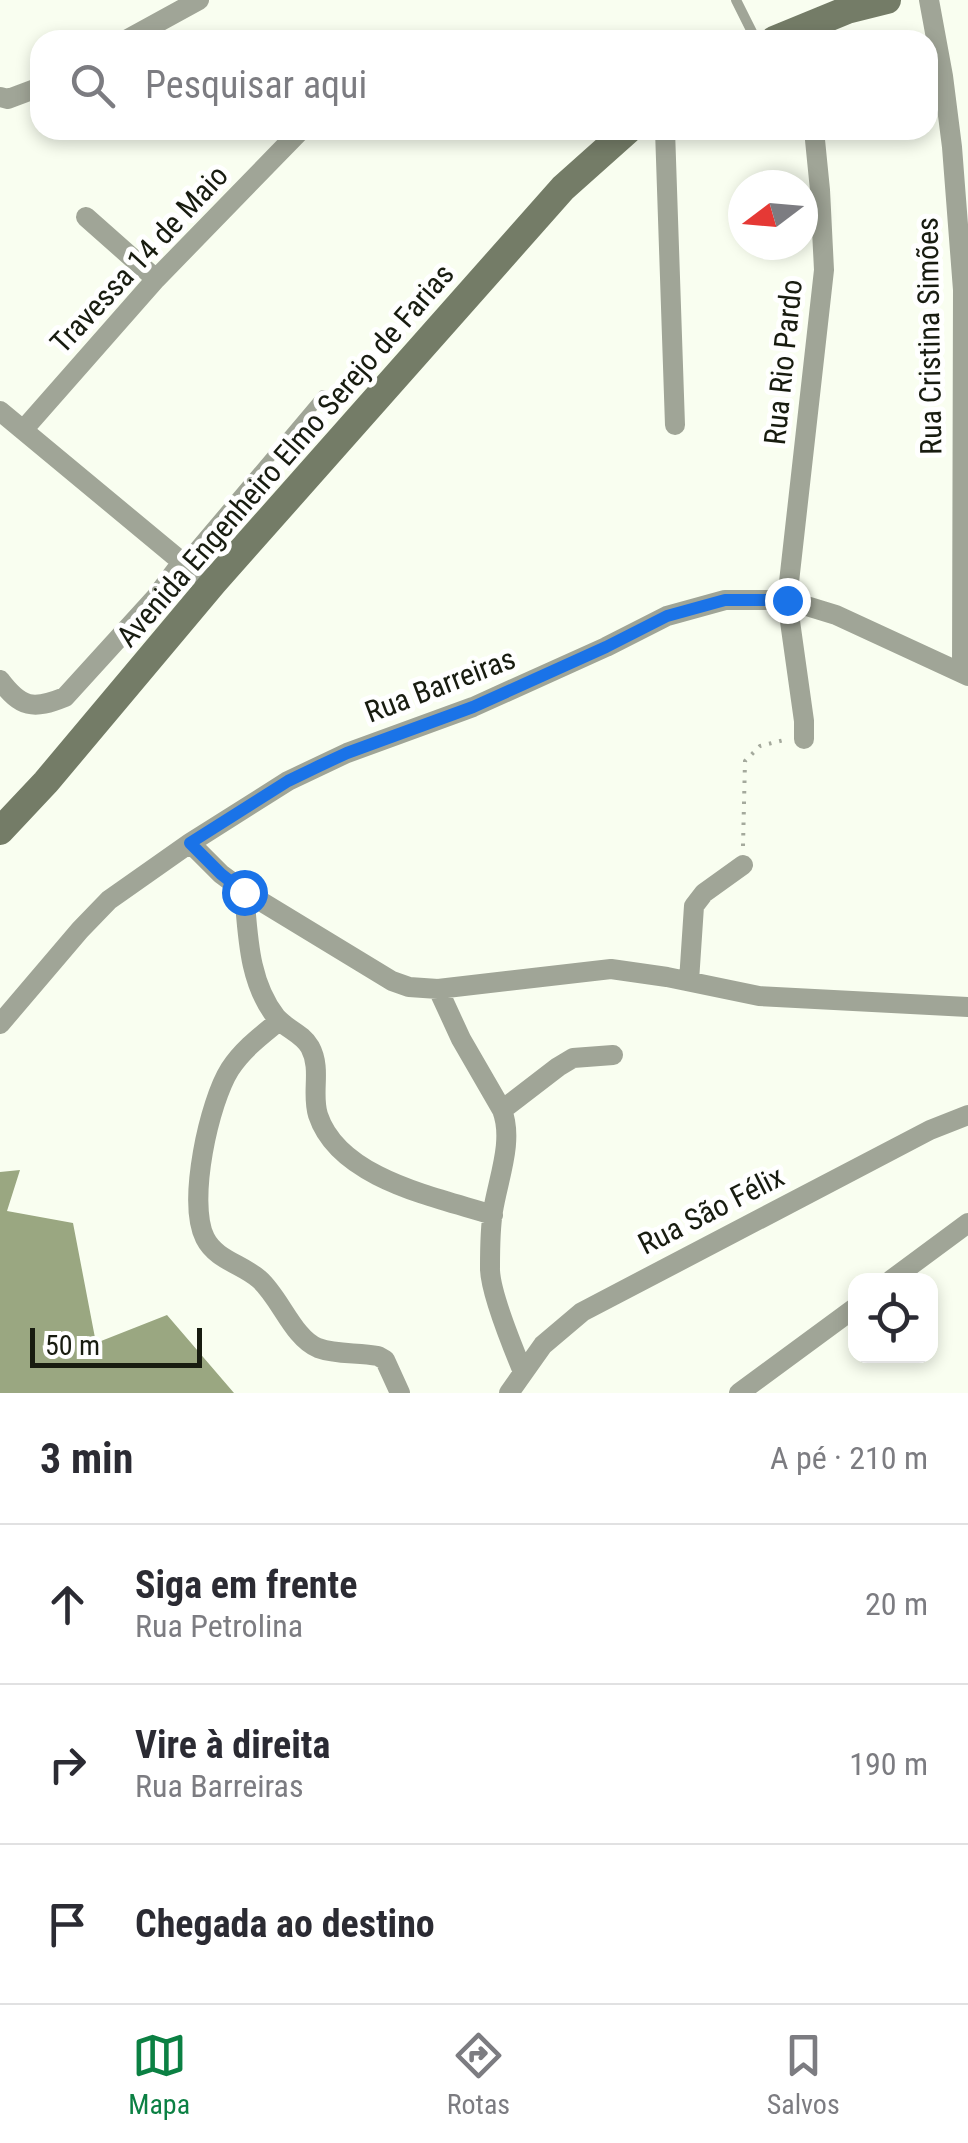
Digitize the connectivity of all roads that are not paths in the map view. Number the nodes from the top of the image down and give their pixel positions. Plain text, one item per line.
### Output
1 (199, 0) edge
2 (736, 0) edge
3 (887, 0) edge
4 (928, 0) edge
5 (144, 30) edge
6 (751, 30) edge
7 (811, 30) edge
8 (934, 30) edge
9 (938, 51) edge
10 (30, 90) edge
11 (0, 97) edge
12 (291, 140) edge
13 (617, 140) edge
14 (665, 140) edge
15 (815, 140) edge
16 (86, 217) dead end
17 (156, 279) junction
18 (965, 290) edge
19 (323, 395) dead end
20 (0, 411) edge
21 (675, 425) dead end
22 (24, 429) junction
23 (182, 562) junction
24 (213, 583) junction
25 (787, 600) junction
26 (965, 675) edge
27 (0, 680) edge
28 (804, 739) road end
29 (0, 831) edge
30 (190, 843) junction
31 (743, 865) road end
32 (244, 892) junction
33 (689, 981) junction
34 (438, 990) junction
35 (968, 1007) edge
36 (279, 1021) junction
37 (0, 1024) edge
38 (613, 1055) dead end
39 (502, 1110) junction
40 (968, 1115) edge
41 (492, 1215) junction
42 (968, 1223) edge
43 (900, 1273) edge
44 (848, 1313) edge
45 (522, 1372) junction
46 (400, 1393) edge
47 (509, 1393) edge
48 (739, 1393) edge

1 - 5 street
2 - 6 lane
3 - 7 main road
4 - 8 street, Rua Cristina Simões
9 - 18 street, Rua Cristina Simões
10 - 11 street
12 - 17 street, Travessa 14 de Maio
13 - 24 main road, Avenida Engenheiro Elmo Serejo de Farias
14 - 21 street
15 - 25 street, Rua Rio Pardo
16 - 17 street
17 - 22 street, Travessa 14 de Maio
18 - 26 street, Rua Cristina Simões
19 - 23 lane
20 - 22 street
22 - 23 street
23 - 24 street
23 - 27 street
24 - 29 main road, Avenida Engenheiro Elmo Serejo de Farias
25 - 26 street, Rua Barreiras
25 - 28 street
25 - 30 street, Rua Barreiras
30 - 32 street
30 - 37 street, Rua Barreiras
31 - 33 street
32 - 34 street
32 - 36 street
33 - 34 street
33 - 35 street
34 - 39 street
36 - 41 street
36 - 46 street
38 - 39 street
39 - 41 street
40 - 45 street, Rua São Félix
41 - 45 street
42 - 43 street
44 - 48 street
45 - 47 street, Rua São Félix

